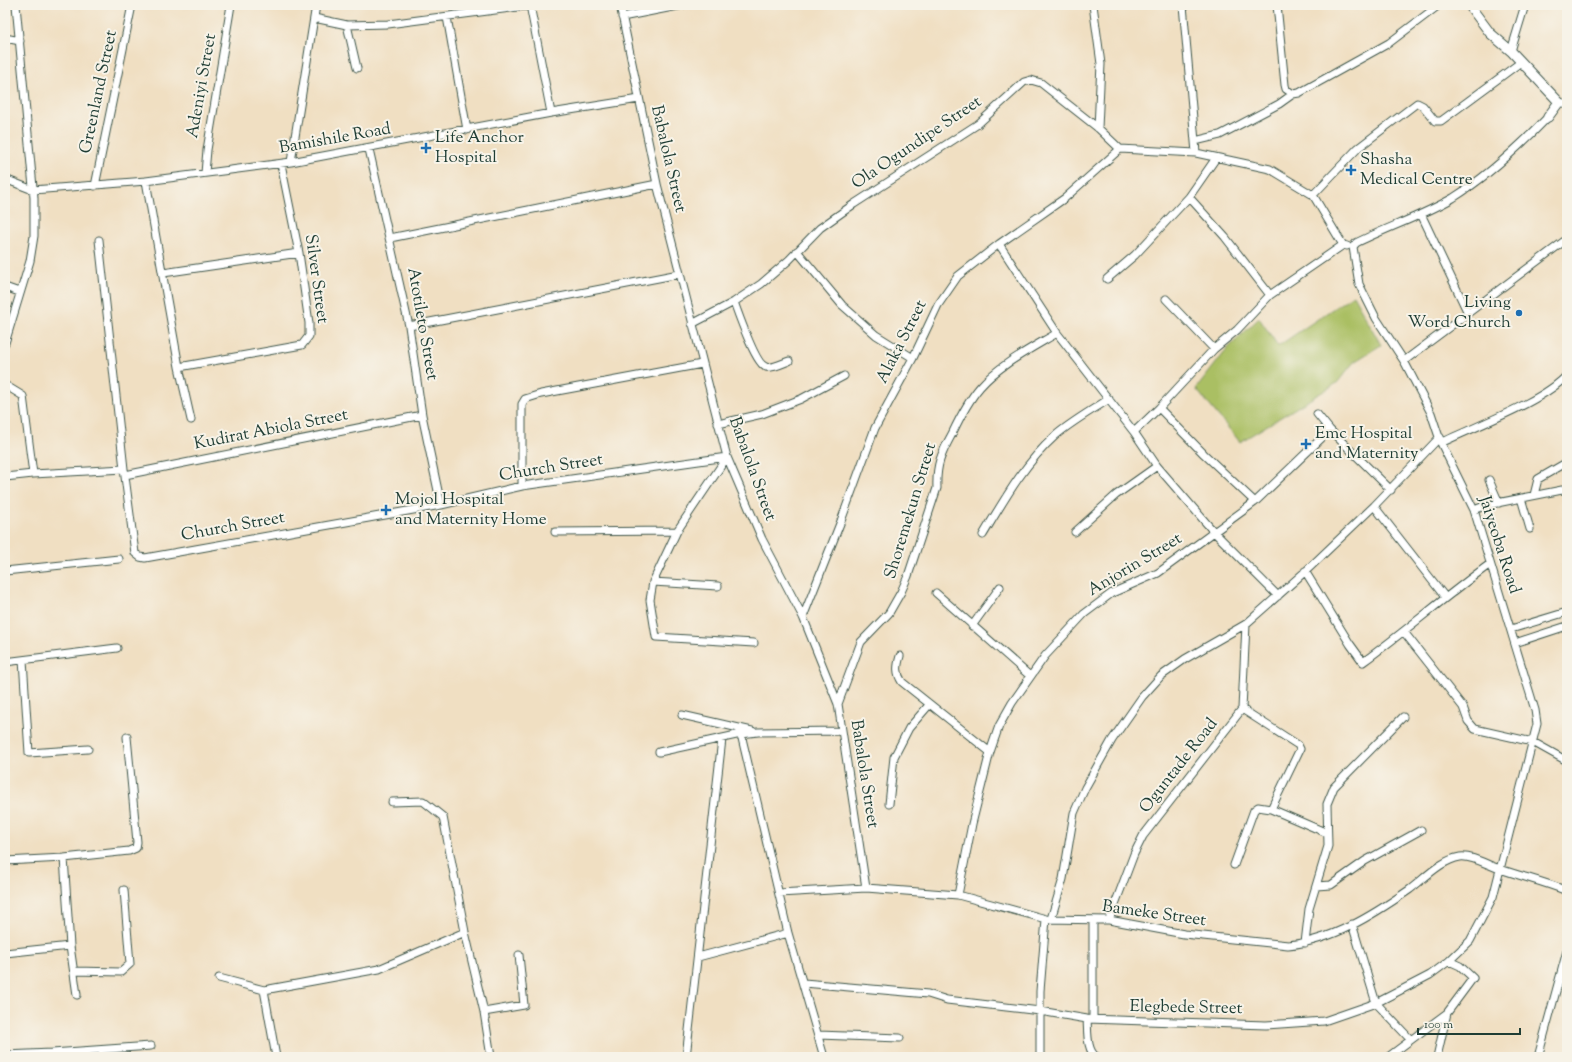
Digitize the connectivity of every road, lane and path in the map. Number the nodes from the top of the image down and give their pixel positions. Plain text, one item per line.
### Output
1 (16, 5) edge
2 (132, 5) edge
3 (231, 5) edge
4 (316, 5) edge
5 (532, 5) edge
6 (620, 5) edge
7 (683, 5) edge
8 (1093, 5) edge
9 (1183, 5) edge
10 (1277, 5) edge
11 (1439, 5) edge
12 (1469, 5) edge
13 (1525, 5) edge
14 (447, 17) junction
15 (622, 17) junction
16 (314, 18) junction
17 (347, 25) junction
18 (5, 38) edge
19 (20, 41) junction
20 (1511, 51) junction
21 (1521, 62) junction
22 (357, 68) dead end
23 (1293, 94) junction
24 (639, 100) junction
25 (1563, 103) edge
26 (551, 113) junction
27 (1548, 117) joint
28 (1098, 128) junction
29 (467, 130) junction
30 (1195, 140) junction
31 (369, 149) junction
32 (1120, 149) junction
33 (1196, 153) junction
34 (1216, 158) junction
35 (291, 162) junction
36 (281, 164) junction
37 (205, 173) junction
38 (5, 179) edge
39 (146, 181) junction
40 (657, 184) junction
41 (95, 186) junction
42 (34, 190) junction
43 (1313, 195) junction
44 (1189, 198) junction
45 (1421, 214) junction
46 (390, 238) junction
47 (1567, 239) edge
48 (99, 240) dead end
49 (999, 244) junction
50 (1343, 245) junction
51 (1353, 247) junction
52 (797, 251) junction
53 (300, 253) junction
54 (163, 273) junction
55 (679, 274) junction
56 (1107, 279) dead end
57 (5, 287) edge
58 (19, 292) junction
59 (1270, 294) junction
60 (1166, 299) dead end
61 (734, 302) junction
62 (1468, 314) junction
63 (692, 324) junction
64 (410, 326) junction
65 (1057, 333) junction
66 (5, 343) edge
67 (1214, 349) junction
68 (913, 358) junction
69 (790, 361) dead end
70 (1404, 361) junction
71 (702, 364) junction
72 (179, 367) junction
73 (1567, 375) edge
74 (844, 376) dead end
75 (5, 385) edge
76 (1109, 399) junction
77 (1159, 408) junction
78 (1317, 414) dead end
79 (422, 415) junction
80 (190, 420) dead end
81 (718, 424) junction
82 (1330, 430) junction
83 (1134, 432) junction
84 (1440, 440) junction
85 (727, 457) junction
86 (1564, 464) dead end
87 (1157, 466) junction
88 (125, 472) junction
89 (33, 474) junction
90 (5, 477) edge
91 (1489, 480) dead end
92 (522, 486) junction
93 (1567, 489) edge
94 (1391, 490) junction
95 (1534, 496) junction
96 (1521, 498) junction
97 (1255, 502) junction
98 (1499, 503) junction
99 (441, 505) junction
100 (1374, 506) junction
101 (1474, 510) junction
102 (1530, 530) dead end
103 (677, 531) junction
104 (555, 532) dead end
105 (1075, 532) dead end
106 (1214, 532) junction
107 (983, 536) dead end
108 (119, 559) dead end
109 (1490, 564) junction
110 (5, 571) edge
111 (1305, 572) junction
112 (653, 582) junction
113 (718, 586) dead end
114 (1000, 587) dead end
115 (936, 593) dead end
116 (1278, 596) junction
117 (1445, 597) junction
118 (1567, 612) edge
119 (803, 616) junction
120 (1246, 624) junction
121 (972, 626) junction
122 (1567, 626) edge
123 (1511, 629) junction
124 (1404, 632) junction
125 (754, 643) dead end
126 (1515, 643) junction
127 (117, 648) dead end
128 (900, 656) dead end
129 (23, 660) junction
130 (5, 662) edge
131 (1030, 676) junction
132 (838, 704) junction
133 (929, 705) junction
134 (1242, 709) junction
135 (682, 715) dead end
136 (1403, 717) dead end
137 (842, 731) junction
138 (758, 732) junction
139 (741, 734) junction
140 (127, 737) dead end
141 (722, 739) junction
142 (1533, 742) junction
143 (88, 749) dead end
144 (659, 752) dead end
145 (990, 752) junction
146 (1567, 762) edge
147 (392, 802) dead end
148 (889, 804) dead end
149 (1271, 809) junction
150 (1421, 830) dead end
151 (1327, 833) junction
152 (64, 858) junction
153 (5, 861) edge
154 (1234, 866) dead end
155 (1501, 870) junction
156 (1316, 886) junction
157 (866, 888) junction
158 (124, 890) dead end
159 (1567, 891) edge
160 (779, 893) junction
161 (958, 895) junction
162 (1048, 919) junction
163 (1109, 920) junction
164 (1093, 921) junction
165 (1352, 924) junction
166 (465, 932) junction
167 (788, 933) junction
168 (1305, 943) junction
169 (70, 946) junction
170 (1567, 951) edge
171 (5, 953) edge
172 (519, 955) dead end
173 (698, 957) junction
174 (1449, 961) junction
175 (74, 971) junction
176 (219, 978) dead end
177 (804, 984) junction
178 (264, 990) junction
179 (77, 995) dead end
180 (1376, 1004) junction
181 (1040, 1010) junction
182 (484, 1012) junction
183 (1446, 1013) junction
184 (1090, 1019) junction
185 (818, 1035) junction
186 (900, 1038) dead end
187 (1410, 1039) junction
188 (150, 1046) dead end
189 (5, 1055) edge
190 (276, 1057) edge
191 (491, 1057) edge
192 (686, 1057) edge
193 (824, 1057) edge
194 (1040, 1057) edge
195 (1097, 1057) edge
196 (1388, 1057) edge
197 (1437, 1057) edge
198 (1538, 1057) edge

1 - 19 street
2 - 41 street, Greenland Street
3 - 37 street, Adeniyi Street
4 - 16 street
5 - 14 street
5 - 26 street
6 - 15 street, Babalola Street
7 - 15 street
8 - 28 street
9 - 30 street
10 - 23 street
11 - 23 street
12 - 20 street
13 - 20 street
14 - 17 street
14 - 29 street
15 - 24 street, Babalola Street
16 - 17 street
16 - 35 street
17 - 22 street
18 - 19 street
19 - 42 street
20 - 21 street
21 - 25 street
21 - 43 street
23 - 30 street
24 - 26 street, Bamishile Road
24 - 40 street, Babalola Street
25 - 27 street
26 - 29 street, Bamishile Road
27 - 45 street
28 - 32 street, Ola Ogundipe Street
28 - 52 street, Ola Ogundipe Street
29 - 31 street, Bamishile Road
30 - 33 street
31 - 35 street, Bamishile Road
31 - 46 street, Atotileto Street
32 - 33 street
32 - 49 street, Alaka Street
33 - 34 street
34 - 43 street
34 - 44 street
35 - 36 street, Bamishile Road
36 - 37 street, Bamishile Road
36 - 53 street, Silver Street
37 - 39 street, Bamishile Road
38 - 42 street
39 - 41 street, Bamishile Road
39 - 54 street
40 - 46 street
40 - 55 street, Babalola Street
41 - 42 street, Bamishile Road
42 - 58 street
43 - 50 street
44 - 56 street
44 - 59 street
45 - 51 street
45 - 62 street
46 - 64 street, Atotileto Street
47 - 62 street
48 - 88 street
49 - 65 street
49 - 68 street, Alaka Street
50 - 51 street
50 - 59 street
51 - 70 street, Jaiyeoba Road
52 - 61 street, Ola Ogundipe Street
52 - 68 street
53 - 54 street
53 - 72 street, Silver Street
54 - 72 street
55 - 63 street, Babalola Street
55 - 64 street
57 - 58 street
58 - 66 street
59 - 67 street
60 - 67 street
61 - 63 street, Ola Ogundipe Street
61 - 69 street
62 - 70 street
63 - 71 street, Babalola Street
64 - 79 street, Atotileto Street
65 - 76 street
65 - 132 street, Shoremekun Street
67 - 77 street
68 - 119 street, Alaka Street
70 - 84 street, Jaiyeoba Road
71 - 81 street, Babalola Street
71 - 92 street
72 - 80 street
73 - 84 street
74 - 81 street
75 - 89 street
76 - 83 street
76 - 107 street
77 - 83 street
77 - 97 street
78 - 82 street
79 - 88 street, Kudirat Abiola Street
79 - 99 street, Atotileto Street
81 - 85 street, Babalola Street
82 - 94 street
82 - 97 street, Anjorin Street
83 - 87 street
84 - 94 street
84 - 101 street, Jaiyeoba Road
85 - 92 street, Church Street
85 - 103 street
85 - 119 street, Babalola Street
86 - 95 street
87 - 105 street
87 - 106 street
88 - 89 street, Kudirat Abiola Street
88 - 99 street, Church Street
89 - 90 street, Kudirat Abiola Street
91 - 98 street
92 - 99 street, Church Street
93 - 95 street
94 - 100 street
95 - 96 street
96 - 98 street
96 - 102 street
97 - 106 street, Anjorin Street
98 - 101 street
100 - 111 street
100 - 117 street
101 - 109 street, Jaiyeoba Road
103 - 104 street
103 - 112 street
106 - 116 street
106 - 131 street, Anjorin Street
108 - 110 street
109 - 117 street
109 - 123 street, Jaiyeoba Road
111 - 116 street
111 - 124 street
112 - 113 street
112 - 125 street
114 - 121 street
115 - 121 street
116 - 120 street
117 - 124 street
118 - 123 street
119 - 132 street, Babalola Street
120 - 134 street
120 - 162 street
121 - 131 street
122 - 126 street
123 - 126 street, Jaiyeoba Road
124 - 142 street
126 - 142 street, Jaiyeoba Road
127 - 129 street
128 - 133 street
129 - 130 street
129 - 143 street
131 - 145 street, Anjorin Street
132 - 137 street, Babalola Street
133 - 145 street
133 - 148 street
134 - 149 street
134 - 163 street, Oguntade Road
135 - 138 street
136 - 151 street
137 - 138 street
137 - 157 street, Babalola Street
138 - 139 street
139 - 141 street
139 - 160 street
140 - 152 street
141 - 144 street
141 - 173 street
142 - 146 street
142 - 155 street, Jaiyeoba Road
145 - 161 street, Anjorin Street
147 - 166 street
149 - 151 street
149 - 154 street
150 - 156 street
151 - 156 street
152 - 153 street
152 - 169 street
155 - 159 street, Bameke Street
155 - 165 street, Bameke Street
155 - 174 street, Elegbede Street
156 - 168 street
157 - 160 street, Bameke Street
157 - 161 street, Bameke Street
158 - 175 street
160 - 167 street
161 - 162 street, Bameke Street
162 - 164 street, Bameke Street
162 - 181 street
163 - 164 street, Bameke Street
163 - 168 street, Bameke Street
164 - 184 street
165 - 168 street, Bameke Street
165 - 180 street
166 - 178 street
166 - 182 street
167 - 173 street
167 - 177 street
169 - 171 street
169 - 175 street
170 - 198 street
172 - 182 street
173 - 192 street
174 - 180 street, Elegbede Street
174 - 183 street
175 - 179 street
176 - 178 street
177 - 181 street, Elegbede Street
177 - 185 street
178 - 190 street
180 - 184 street, Elegbede Street
180 - 187 street
181 - 184 street, Elegbede Street
181 - 194 street
182 - 191 street
183 - 187 street
183 - 197 street
184 - 195 street
185 - 186 street
185 - 193 street
187 - 196 street
188 - 189 street

